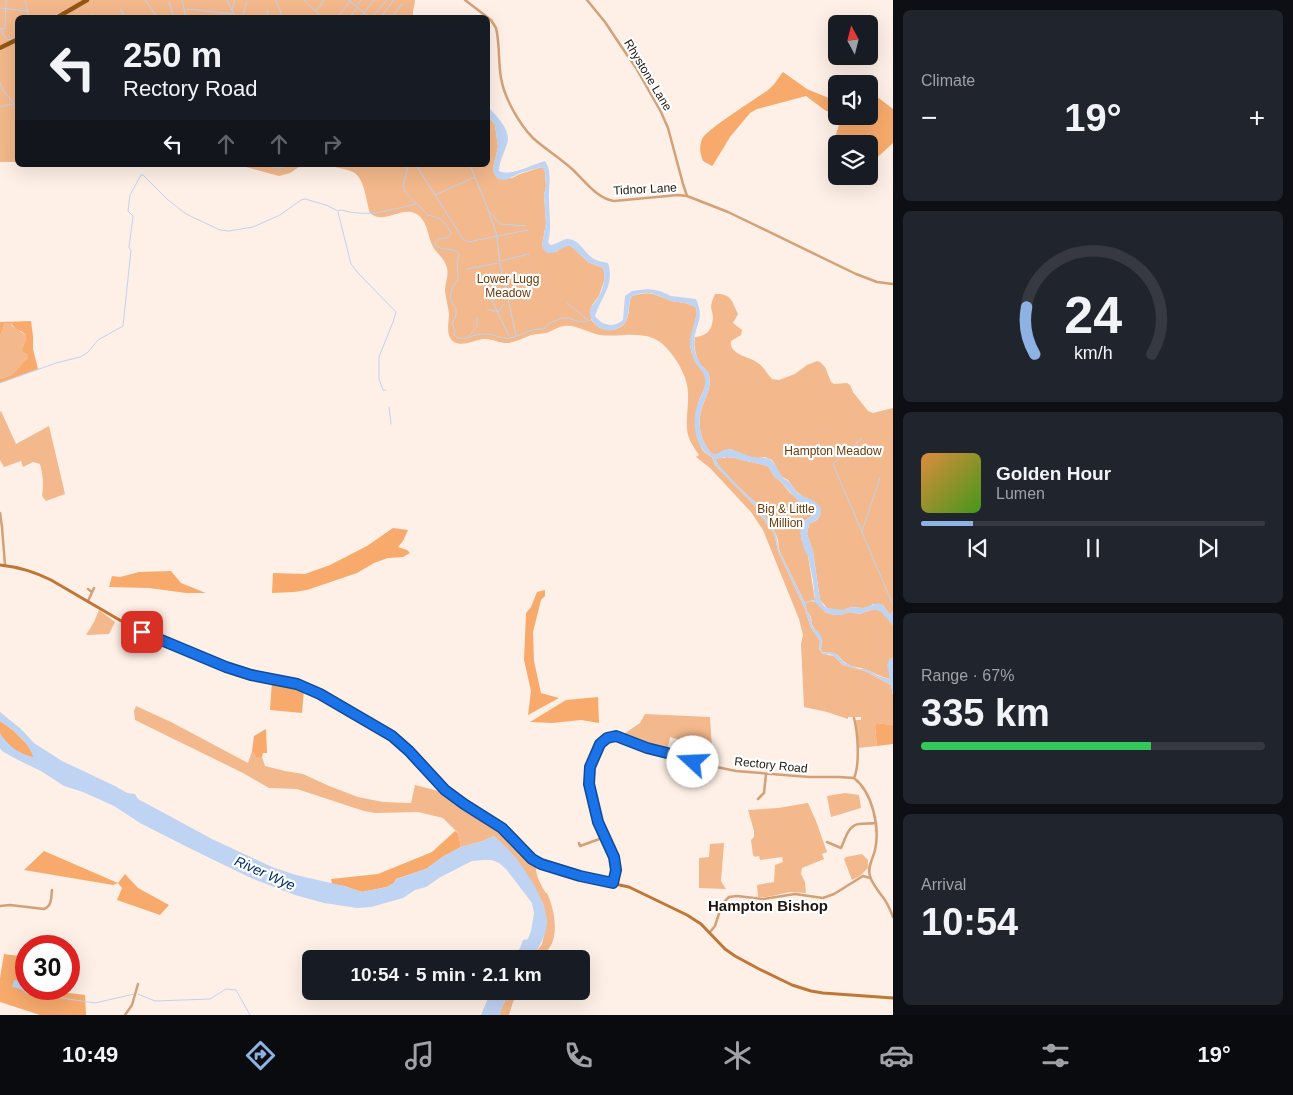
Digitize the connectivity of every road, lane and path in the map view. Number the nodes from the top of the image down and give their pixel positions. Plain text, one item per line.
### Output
1 (87, 0) edge
2 (465, 0) edge
3 (586, 0) edge
4 (61, 15) edge
5 (484, 15) edge
6 (490, 20) edge
7 (15, 40) edge
8 (0, 48) edge
9 (687, 196) junction
10 (893, 284) edge
11 (0, 513) edge
12 (2, 565) edge
13 (88, 589) dead end
14 (88, 601) junction
15 (854, 718) dead end
16 (766, 774) junction
17 (854, 778) junction
18 (758, 799) dead end
19 (875, 823) junction
20 (605, 837) junction
21 (827, 842) dead end
22 (580, 846) dead end
23 (869, 870) junction
24 (862, 876) junction
25 (870, 878) junction
26 (613, 883) junction
27 (52, 890) dead end
28 (0, 906) edge
29 (893, 916) edge
30 (710, 932) junction
31 (138, 984) dead end
32 (893, 998) edge
33 (125, 1015) edge

1 - 4 highway
2 - 5 street, Tidnor Lane
3 - 9 street, Rhystone Lane
6 - 9 street, Tidnor Lane
7 - 8 highway
9 - 10 street, Tidnor Lane
11 - 12 street
12 - 14 main road
13 - 14 street
14 - 26 main road
15 - 17 street
16 - 17 street, Rectory Road
16 - 18 street
16 - 20 street, Rectory Road
17 - 19 street
19 - 21 street
19 - 23 street
20 - 22 street
20 - 26 street, Rectory Road
23 - 24 street
23 - 25 street
24 - 25 street
24 - 30 street
25 - 29 street
26 - 30 main road
27 - 28 street
30 - 32 main road
31 - 33 street

